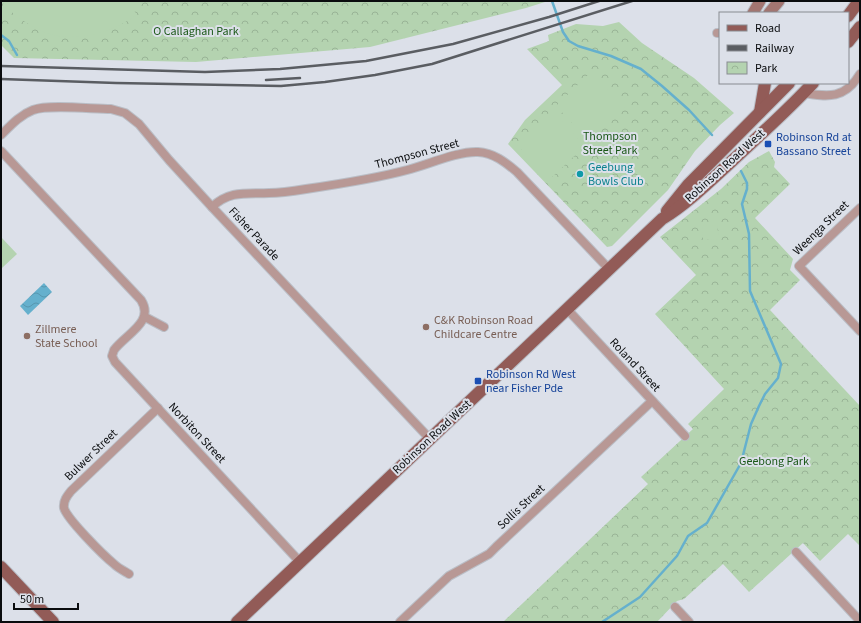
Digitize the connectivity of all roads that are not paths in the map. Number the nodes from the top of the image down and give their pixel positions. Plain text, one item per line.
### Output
1 (760, 1) edge
2 (779, 1) edge
3 (859, 1) edge
4 (754, 12) edge
5 (770, 12) edge
6 (849, 15) edge
7 (860, 27) edge
8 (849, 41) edge
9 (860, 74) edge
10 (765, 84) edge
11 (788, 84) edge
12 (812, 84) edge
13 (803, 94) junction
14 (760, 112) junction
15 (1, 135) edge
16 (1, 151) edge
17 (212, 207) junction
18 (860, 208) edge
19 (662, 219) junction
20 (609, 270) junction
21 (567, 309) junction
22 (144, 318) junction
23 (164, 327) dead end
24 (860, 331) edge
25 (652, 401) junction
26 (158, 408) junction
27 (685, 436) dead end
28 (430, 439) junction
29 (796, 552) dead end
30 (300, 562) junction
31 (1, 567) edge
32 (129, 574) dead end
33 (675, 607) dead end
34 (860, 620) edge
35 (53, 622) edge
36 (237, 622) edge
37 (400, 622) edge
38 (689, 622) edge

1 - 4 main road
2 - 5 main road
3 - 6 main road
7 - 8 main road
9 - 13 street
10 - 14 main road
11 - 14 main road, Robinson Road West
12 - 13 main road, Robinson Road West
13 - 19 main road, Robinson Road West
14 - 19 main road, Robinson Road West
15 - 17 street, Fisher Parade
16 - 22 street
17 - 20 street, Thompson Street
17 - 28 street, Fisher Parade
18 - 24 street, Weenga Street
19 - 20 main road, Robinson Road West
20 - 21 main road, Robinson Road West
21 - 25 street, Roland Street
21 - 28 main road, Robinson Road West
22 - 23 street
22 - 26 street, Norbiton Street
25 - 27 street, Roland Street
25 - 37 street, Sollis Street
26 - 30 street, Norbiton Street
26 - 32 street, Bulwer Street
28 - 30 main road, Robinson Road West
29 - 34 street
30 - 36 main road, Robinson Road West
31 - 35 main road
33 - 38 street

